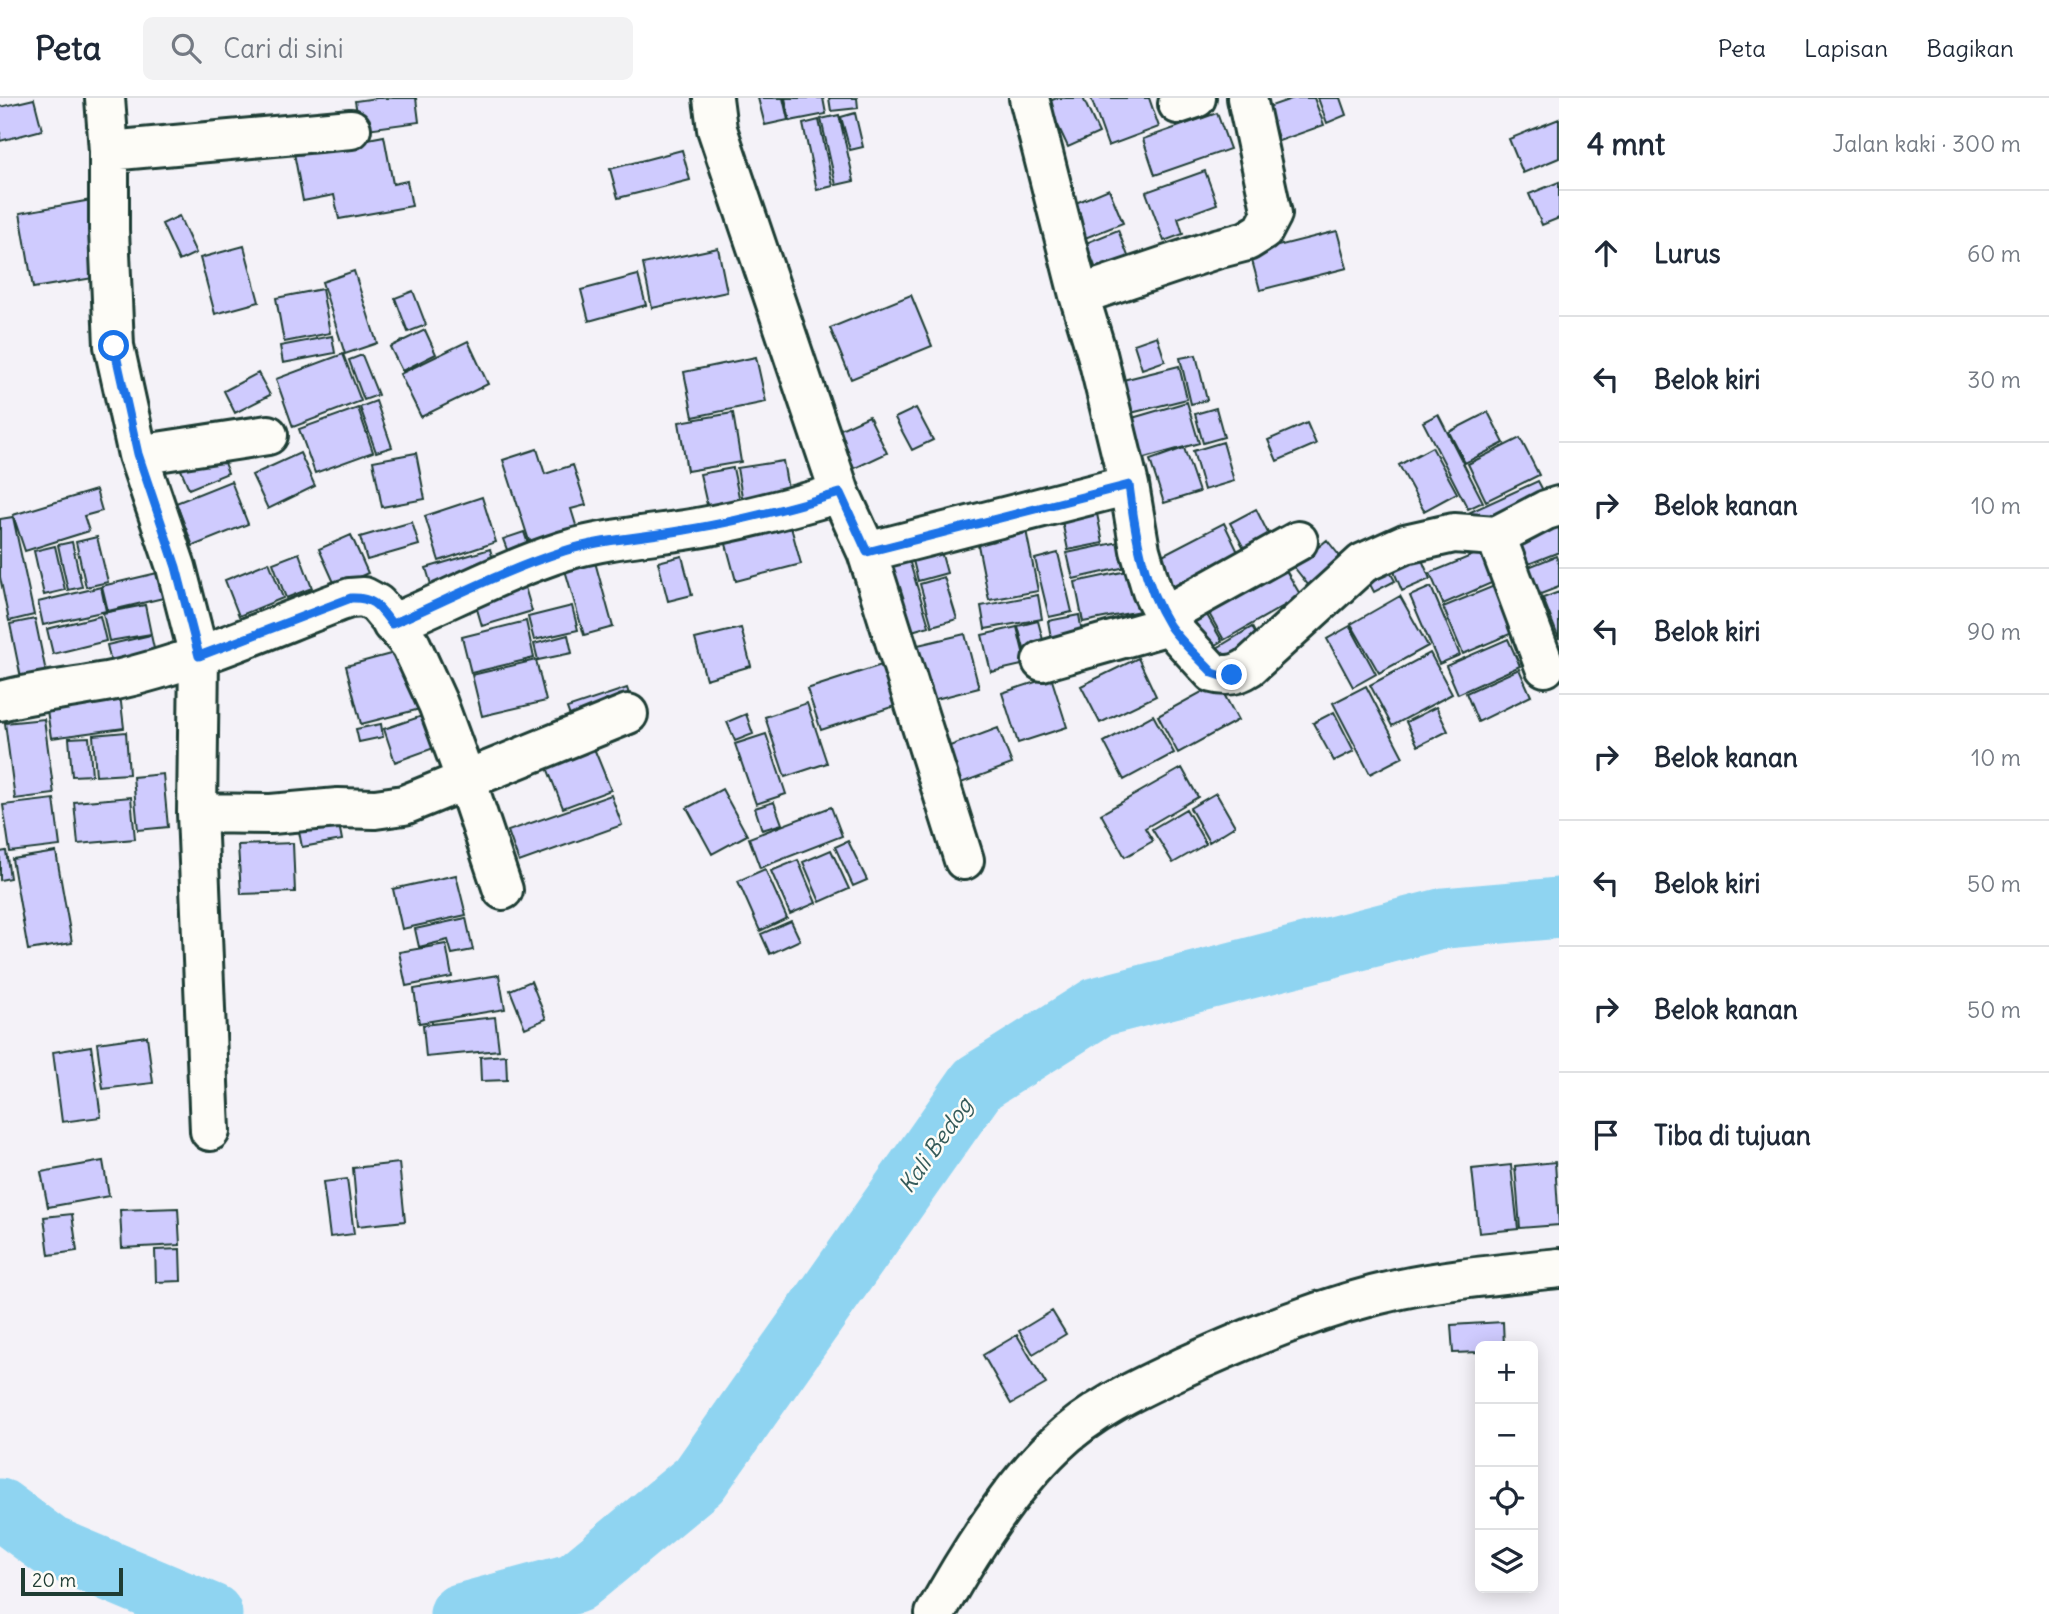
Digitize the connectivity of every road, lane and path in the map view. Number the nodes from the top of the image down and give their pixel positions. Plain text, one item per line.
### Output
1 (105, 98) edge
2 (713, 98) edge
3 (1029, 98) edge
4 (1247, 98) edge
5 (351, 128) dead end
6 (109, 150) junction
7 (1079, 295) junction
8 (268, 435) dead end
9 (138, 454) junction
10 (1129, 485) junction
11 (840, 493) junction
12 (1559, 506) edge
13 (1496, 536) junction
14 (1298, 541) dead end
15 (867, 552) junction
16 (1167, 620) junction
17 (392, 624) junction
18 (199, 656) junction
19 (1042, 662) dead end
20 (1545, 667) dead end
21 (0, 701) edge
22 (628, 714) dead end
23 (466, 780) junction
24 (197, 813) junction
25 (964, 860) dead end
26 (503, 890) dead end
27 (210, 1131) dead end
28 (1559, 1268) edge
29 (935, 1614) edge

1 - 6 street
2 - 11 street
3 - 7 street
4 - 7 street
5 - 6 street
6 - 9 street
7 - 10 street
8 - 9 street
9 - 18 street
10 - 15 street
10 - 16 street
11 - 15 street
11 - 17 street
12 - 13 street
13 - 16 street
13 - 20 street
14 - 16 street
15 - 25 street
16 - 19 street
17 - 18 street
17 - 23 street
18 - 21 street
18 - 24 street
22 - 23 street
23 - 24 street
23 - 26 street
24 - 27 street
28 - 29 street

